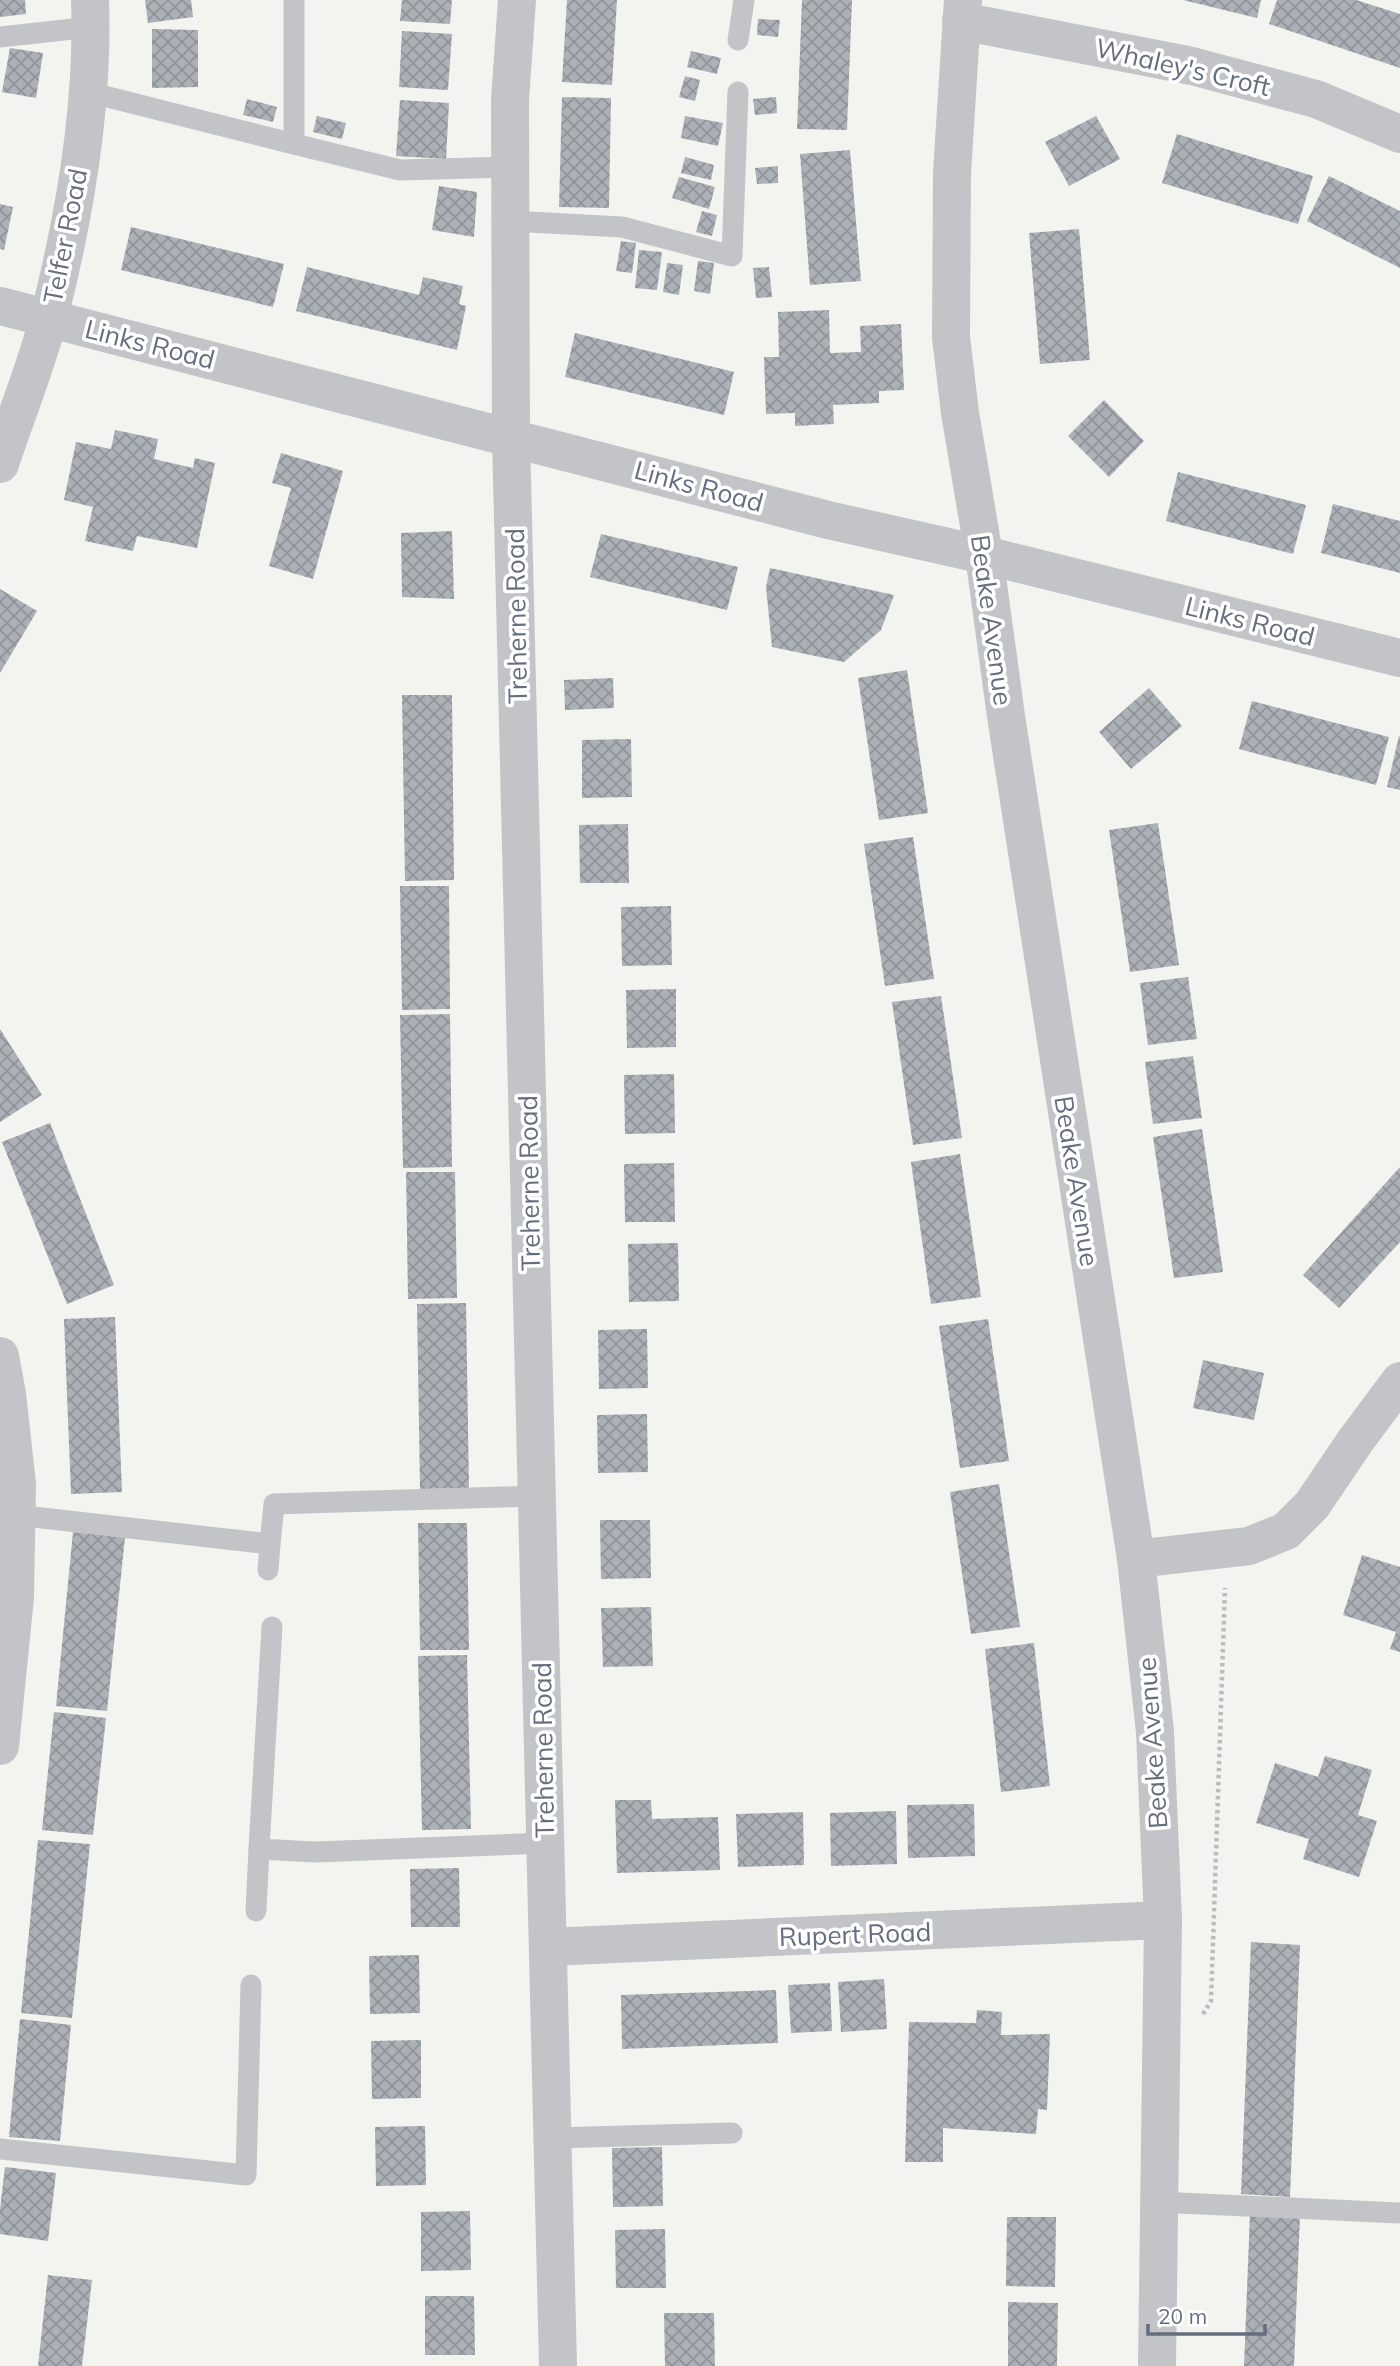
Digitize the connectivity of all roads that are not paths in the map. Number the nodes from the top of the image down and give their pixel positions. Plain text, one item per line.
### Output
1 (293, 0) edge
2 (517, 0) edge
3 (744, 0) edge
4 (962, 11) edge
5 (91, 13) edge
6 (0, 37) edge
7 (738, 40) dead end
8 (88, 92) junction
9 (738, 92) dead end
10 (1400, 134) edge
11 (294, 144) junction
12 (510, 167) junction
13 (510, 221) junction
14 (0, 306) edge
15 (49, 318) junction
16 (511, 437) junction
17 (0, 464) edge
18 (984, 555) junction
19 (1400, 658) edge
20 (0, 1356) edge
21 (1400, 1381) edge
22 (537, 1496) junction
23 (16, 1515) junction
24 (270, 1544) junction
25 (1136, 1559) junction
26 (268, 1570) dead end
27 (272, 1627) dead end
28 (0, 1746) edge
29 (545, 1843) junction
30 (258, 1849) junction
31 (256, 1911) dead end
32 (1163, 1920) junction
33 (548, 1947) junction
34 (251, 1985) dead end
35 (732, 2133) dead end
36 (553, 2138) junction
37 (0, 2149) edge
38 (1158, 2202) junction
39 (1400, 2213) edge
40 (558, 2366) edge
41 (1157, 2366) edge

1 - 11 lane
2 - 12 street, Treherne Road
3 - 7 lane
4 - 10 street, Whaley's Croft
4 - 18 street, Beake Avenue
5 - 6 lane
5 - 8 street, Telfer Road
8 - 11 lane
8 - 15 street, Telfer Road
9 - 13 lane
11 - 12 lane
12 - 13 street, Treherne Road
13 - 16 street, Treherne Road
14 - 15 street, Links Road
15 - 16 street, Links Road
15 - 17 street, Telfer Road
16 - 18 street, Links Road
16 - 22 street, Treherne Road
18 - 19 street, Links Road
18 - 25 street, Beake Avenue
20 - 23 street
21 - 25 street
22 - 24 lane
22 - 29 street, Treherne Road
23 - 24 lane
23 - 28 street
24 - 26 lane
25 - 32 street, Beake Avenue
27 - 30 lane
29 - 30 lane
29 - 33 street, Treherne Road
30 - 31 lane
32 - 33 street, Rupert Road
32 - 38 street, Beake Avenue
33 - 36 street, Treherne Road
34 - 37 lane
35 - 36 lane
36 - 40 street, Treherne Road
38 - 39 lane
38 - 41 street, Beake Avenue

